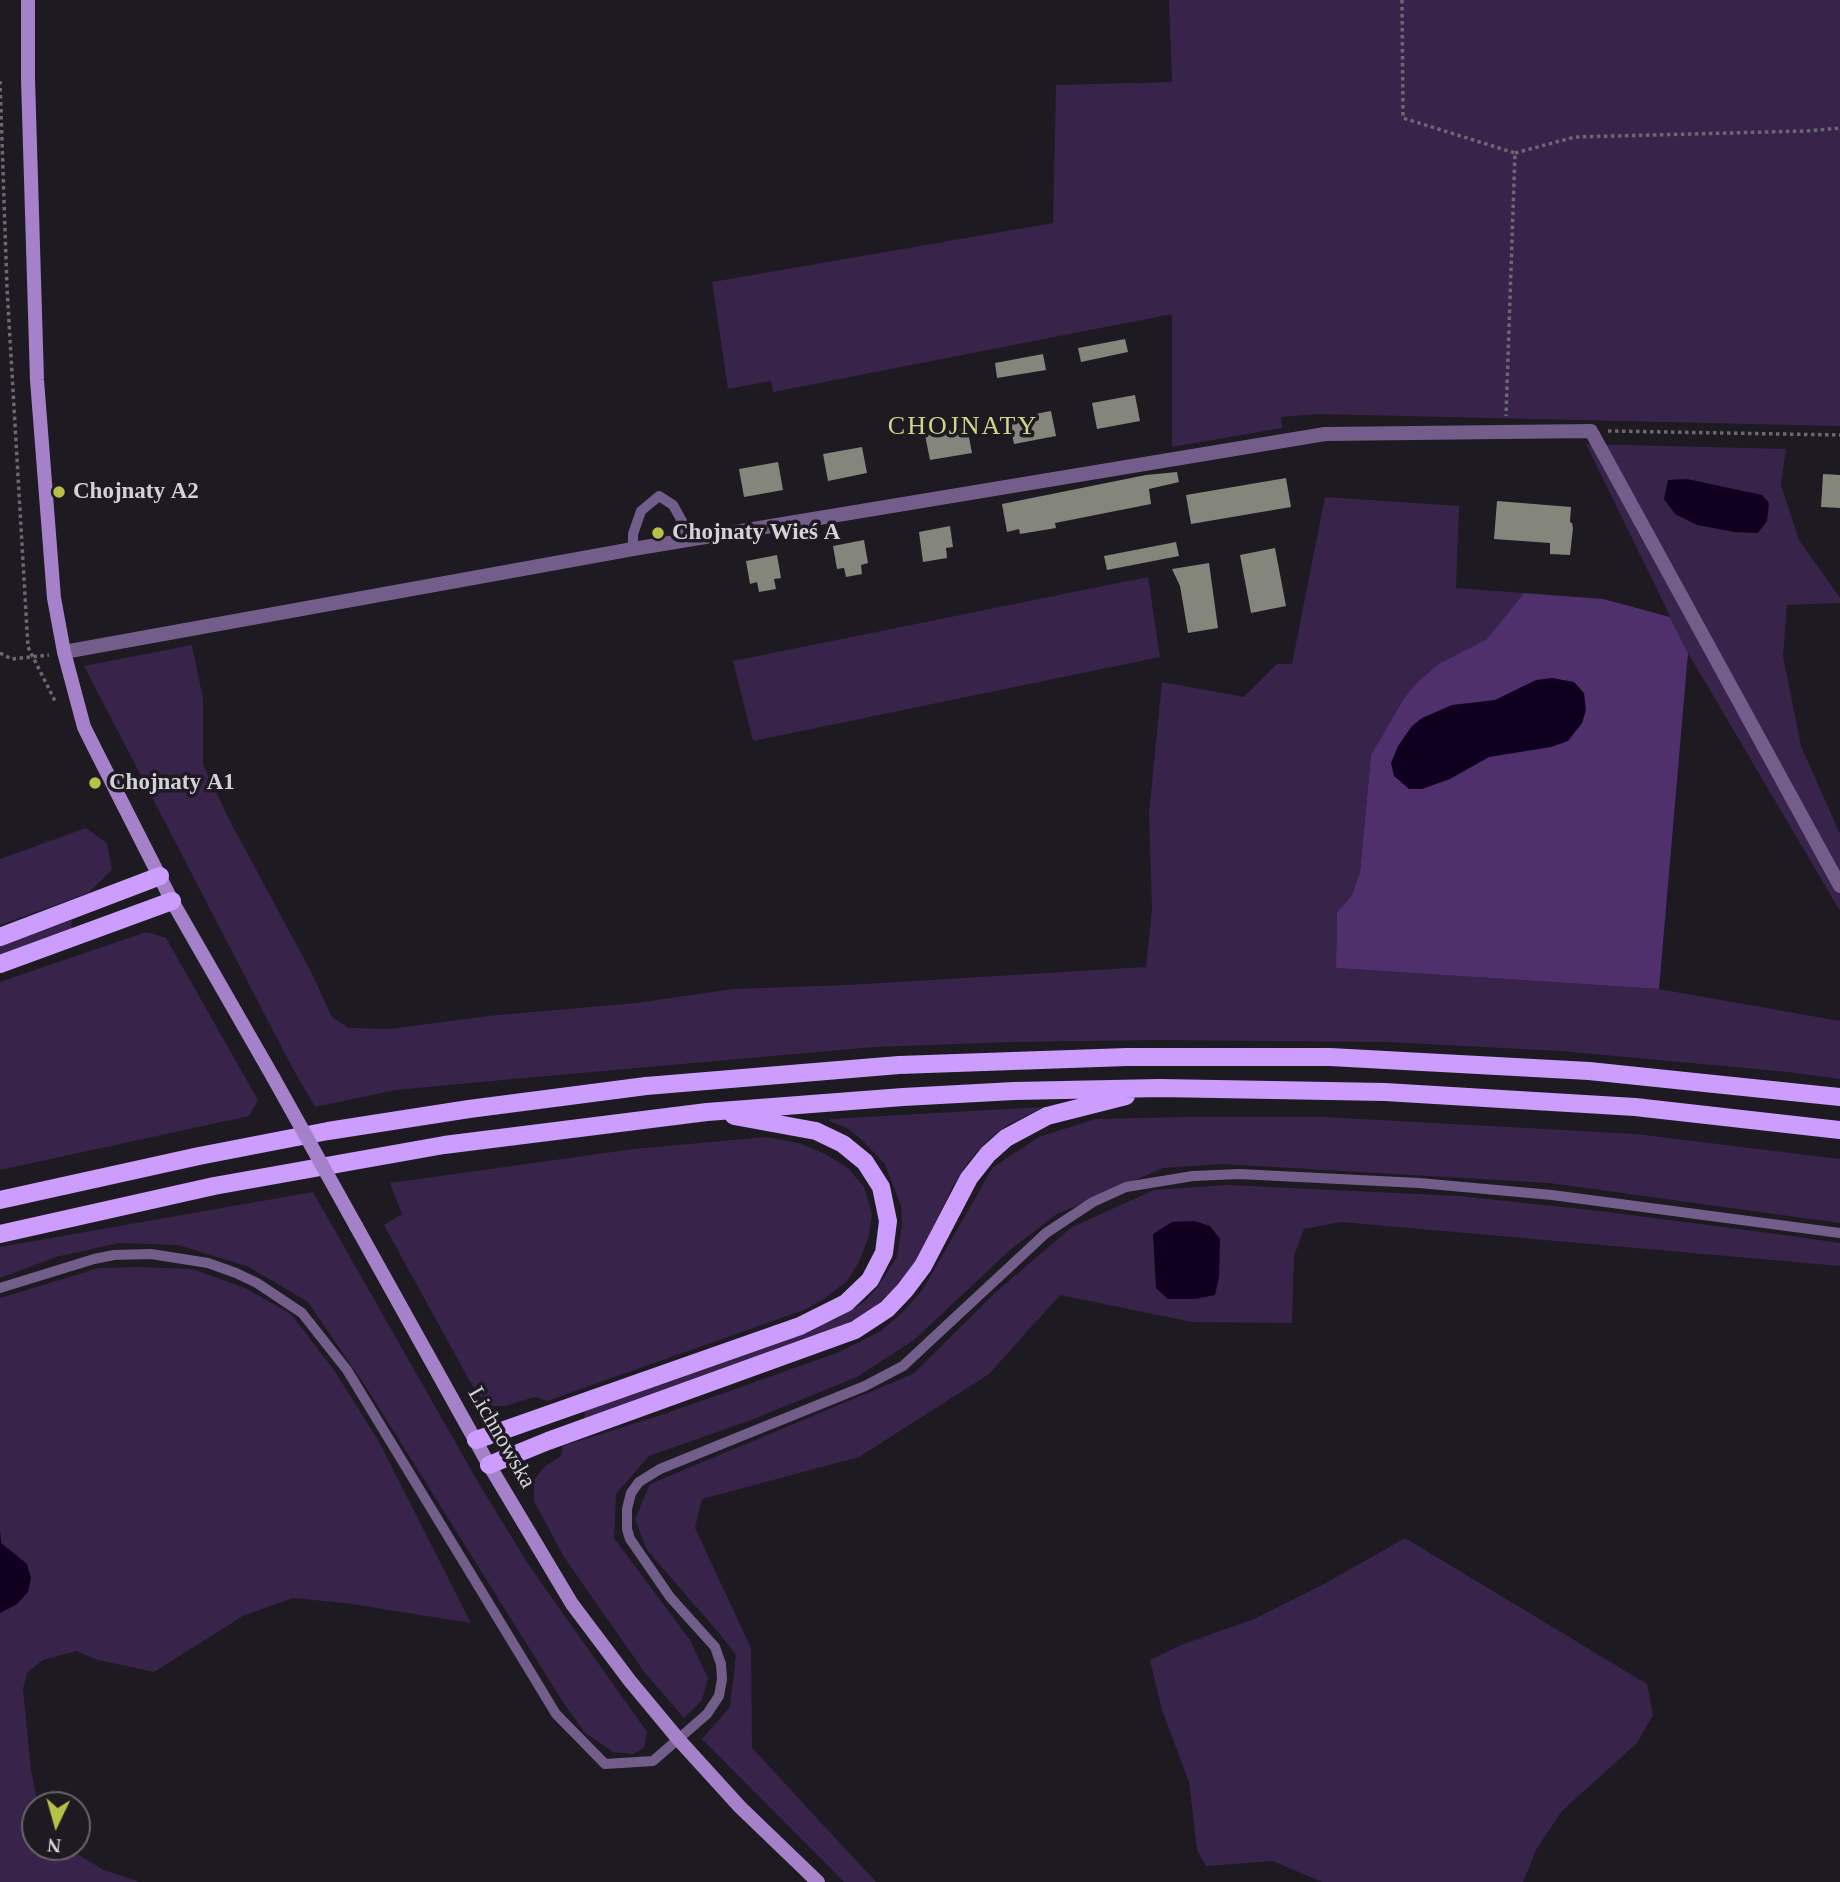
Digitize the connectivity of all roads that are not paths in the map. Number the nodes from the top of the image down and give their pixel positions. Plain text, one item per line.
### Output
1 (28, 0) edge
2 (685, 541) junction
3 (633, 549) junction
4 (64, 652) junction
5 (160, 876) junction
6 (1840, 886) edge
7 (172, 901) junction
8 (0, 937) edge
9 (0, 964) edge
10 (1160, 1088) junction
11 (1840, 1097) edge
12 (707, 1112) junction
13 (1840, 1130) edge
14 (0, 1200) edge
15 (1840, 1233) edge
16 (0, 1234) edge
17 (0, 1288) edge
18 (476, 1440) junction
19 (489, 1465) junction
20 (679, 1740) junction
21 (818, 1882) edge

1 - 4 street, Lichnowska
2 - 3 street
2 - 3 lane
2 - 6 street
3 - 4 street
4 - 5 street, Lichnowska
5 - 7 street, Lichnowska
5 - 8 main road
7 - 9 main road
7 - 18 street, Lichnowska, bridge
10 - 12 main road
10 - 13 main road
10 - 19 main road
11 - 14 main road
12 - 16 main road
12 - 18 main road
15 - 20 lane
17 - 20 lane
18 - 19 street, Lichnowska
19 - 20 street, Lichnowska
20 - 21 street, Lichnowska

